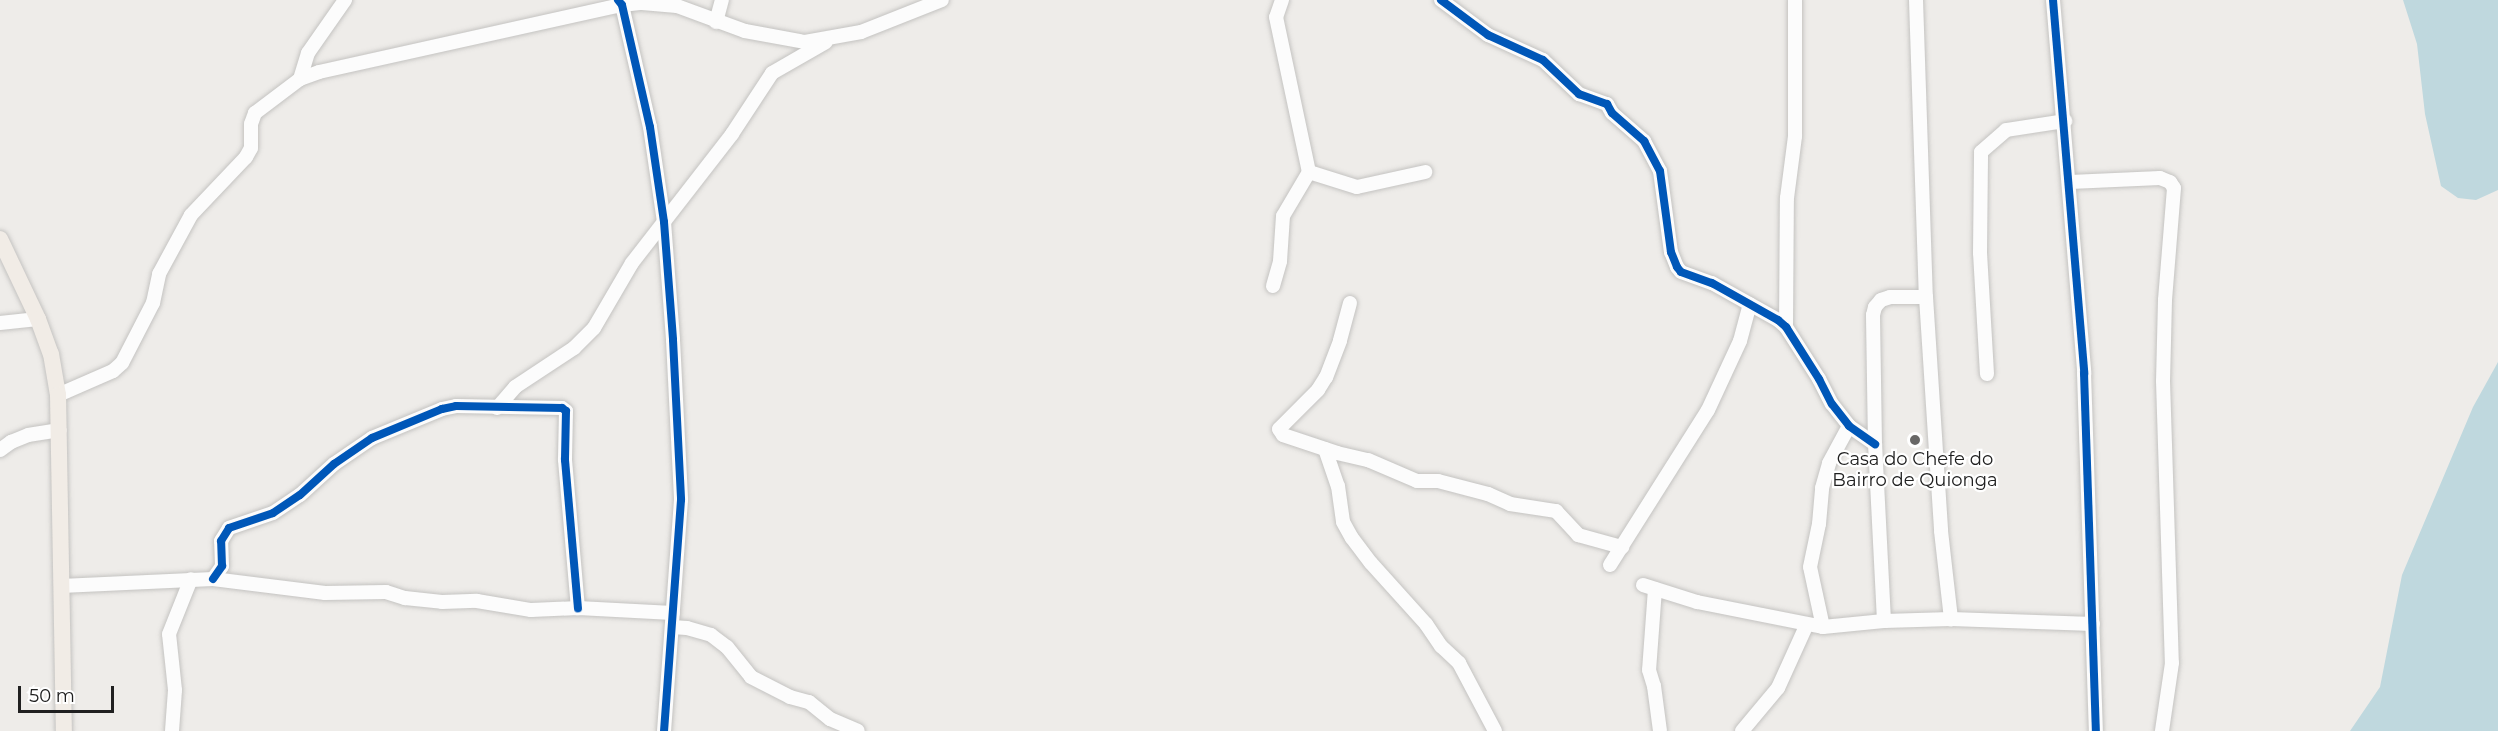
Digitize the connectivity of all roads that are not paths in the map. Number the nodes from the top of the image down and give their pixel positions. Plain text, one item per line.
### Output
1 (345, 0) edge
2 (722, 0) edge
3 (942, 0) edge
4 (1282, 0) edge
5 (1441, 0) edge
6 (1795, 0) edge
7 (1916, 0) edge
8 (2053, 0) edge
9 (620, 2) edge
10 (716, 22) junction
11 (828, 40) junction
12 (300, 79) junction
13 (2065, 121) junction
14 (1309, 172) junction
15 (1425, 172) dead end
16 (2070, 182) junction
17 (664, 222) junction
18 (0, 239) edge
19 (1273, 286) dead end
20 (1926, 297) junction
21 (1350, 303) dead end
22 (1750, 304) junction
23 (38, 319) junction
24 (0, 323) edge
25 (1786, 327) junction
26 (1987, 374) dead end
27 (58, 395) junction
28 (497, 408) junction
29 (1849, 426) junction
30 (60, 430) junction
31 (1875, 444) junction
32 (1325, 449) junction
33 (0, 450) edge
34 (1622, 547) junction
35 (1610, 565) dead end
36 (191, 579) junction
37 (213, 579) junction
38 (61, 586) junction
39 (578, 608) junction
40 (673, 613) junction
41 (1951, 619) junction
42 (1884, 621) junction
43 (1807, 624) junction
44 (2093, 624) junction
45 (672, 627) junction
46 (1823, 627) junction
47 (64, 731) edge
48 (172, 731) edge
49 (664, 731) edge
50 (858, 731) edge
51 (1495, 731) edge
52 (1660, 731) edge
53 (1742, 731) edge
54 (2096, 731) edge
55 (2162, 731) edge

1 - 12 street
2 - 10 street
3 - 11 street
4 - 14 street
5 - 22 street
6 - 25 street
7 - 20 street
8 - 13 street
9 - 10 street
9 - 12 street
9 - 17 street
10 - 11 street
11 - 17 street
12 - 27 street
13 - 16 street
13 - 26 street
14 - 15 street
14 - 19 street
16 - 44 street
16 - 55 street
17 - 28 street
17 - 40 street
18 - 23 main road
20 - 31 street
20 - 41 street
21 - 32 street
22 - 25 street
22 - 34 street
23 - 24 street
23 - 27 main road
25 - 29 street
27 - 30 main road
28 - 37 street
28 - 39 street
29 - 31 street
29 - 46 street
30 - 33 street
30 - 38 main road
31 - 42 street
32 - 34 street
32 - 51 street
34 - 35 street
36 - 37 street
36 - 38 street
36 - 48 street
37 - 39 street
38 - 47 main road
39 - 40 street
40 - 45 street
41 - 42 street
41 - 44 street
42 - 46 street
43 - 46 street
43 - 52 street
43 - 53 street
44 - 54 street
45 - 49 street
45 - 50 street

